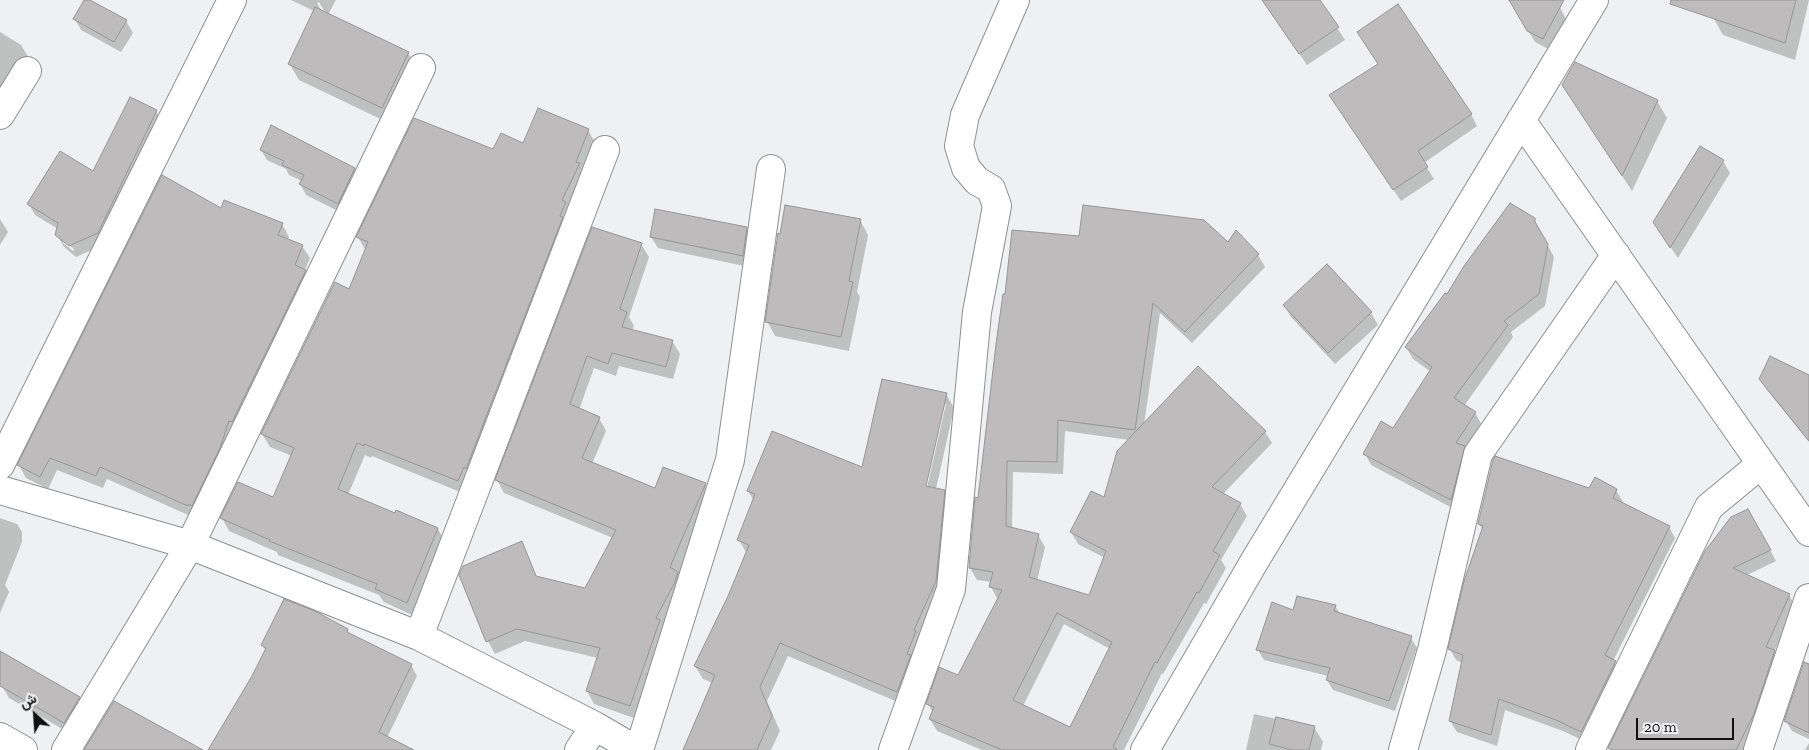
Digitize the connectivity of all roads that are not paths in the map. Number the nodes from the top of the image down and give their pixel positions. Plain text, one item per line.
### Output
1 (232, 0) edge
2 (1015, 0) edge
3 (1594, 0) edge
4 (421, 68) dead end
5 (27, 71) dead end
6 (0, 115) edge
7 (1521, 120) junction
8 (605, 150) dead end
9 (771, 169) dead end
10 (1616, 255) junction
11 (1761, 464) junction
12 (0, 465) edge
13 (0, 490) edge
14 (1809, 532) edge
15 (190, 545) junction
16 (1809, 598) edge
17 (419, 636) junction
18 (595, 726) junction
19 (0, 737) edge
20 (24, 750) edge
21 (66, 750) edge
22 (579, 750) edge
23 (638, 750) edge
24 (893, 750) edge
25 (1145, 750) edge
26 (1403, 750) edge
27 (1590, 750) edge
28 (1758, 750) edge

1 - 12 street
2 - 24 street
3 - 7 street
4 - 15 street
5 - 6 street
7 - 10 street
7 - 25 street
8 - 17 street
9 - 23 street
10 - 11 street
10 - 26 street
11 - 14 street
11 - 27 street
13 - 15 street
15 - 17 street
15 - 21 street
16 - 28 street
17 - 18 street
18 - 22 street
18 - 23 street
19 - 20 street

